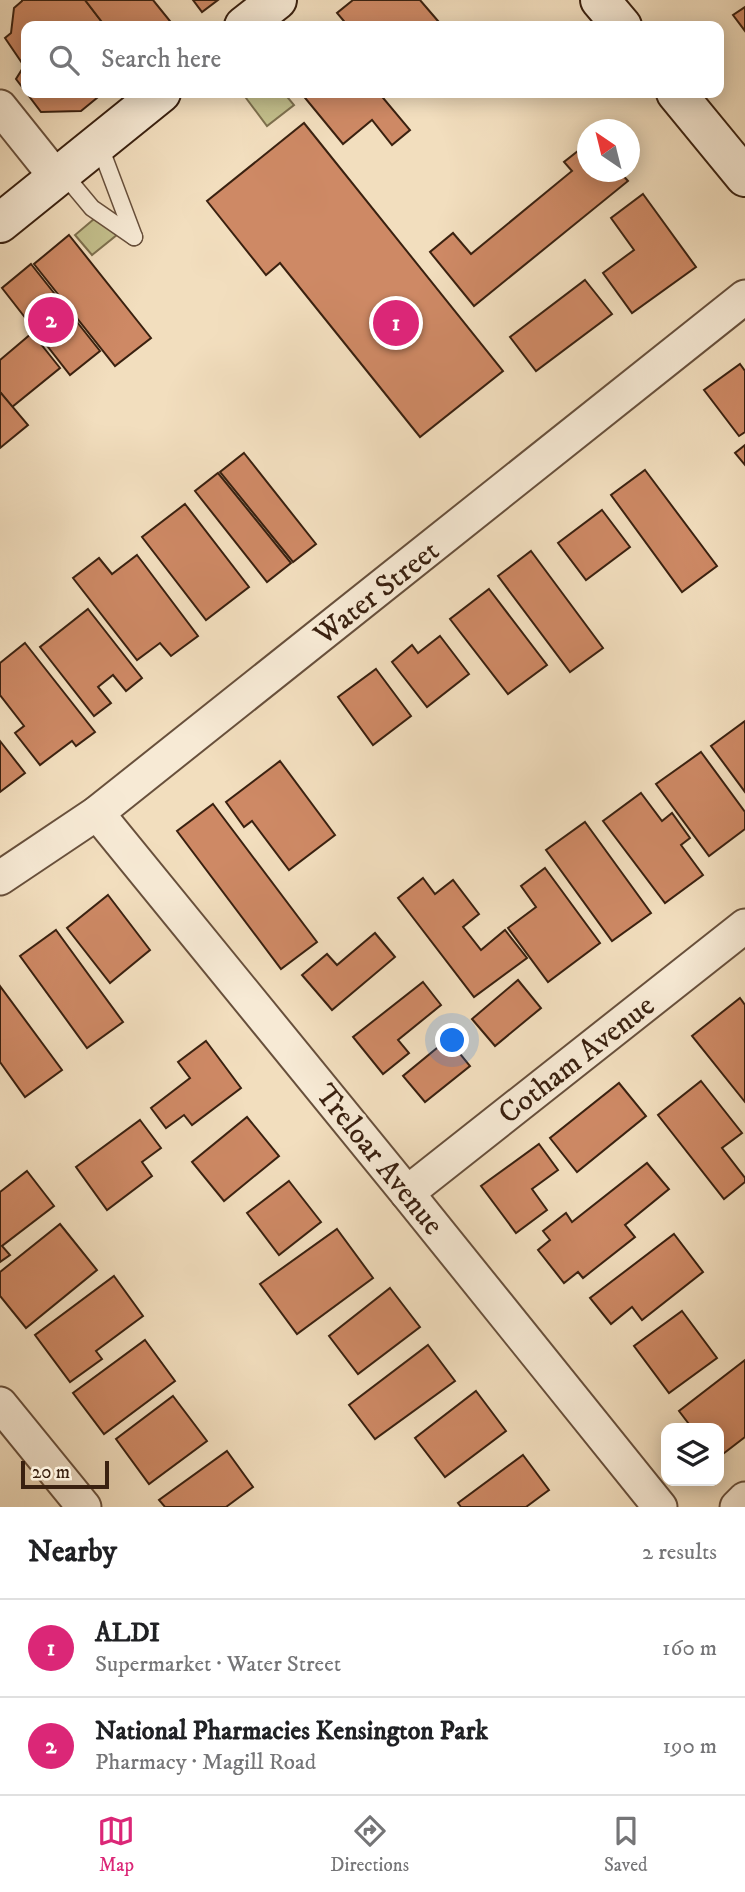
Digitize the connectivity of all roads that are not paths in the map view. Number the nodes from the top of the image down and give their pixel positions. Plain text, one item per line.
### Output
1 (277, 0) edge
2 (600, 0) edge
3 (250, 21) edge
4 (618, 21) edge
5 (155, 98) edge
6 (680, 98) edge
7 (0, 107) edge
8 (98, 143) junction
9 (59, 175) junction
10 (745, 177) edge
11 (0, 223) edge
12 (745, 297) edge
13 (97, 813) junction
14 (0, 878) edge
15 (745, 926) edge
16 (407, 1193) junction
17 (0, 1404) edge
18 (745, 1499) edge
19 (84, 1507) edge
20 (660, 1507) edge
21 (737, 1507) edge

1 - 3 main road
2 - 4 main road
5 - 8 main road
6 - 10 main road
7 - 9 street
8 - 9 main road
8 - 9 lane
9 - 11 main road
12 - 13 street, Water Street
13 - 14 street, Water Street
13 - 16 street, Treloar Avenue
15 - 16 street, Cotham Avenue
16 - 20 street, Treloar Avenue
17 - 19 street
18 - 21 street

